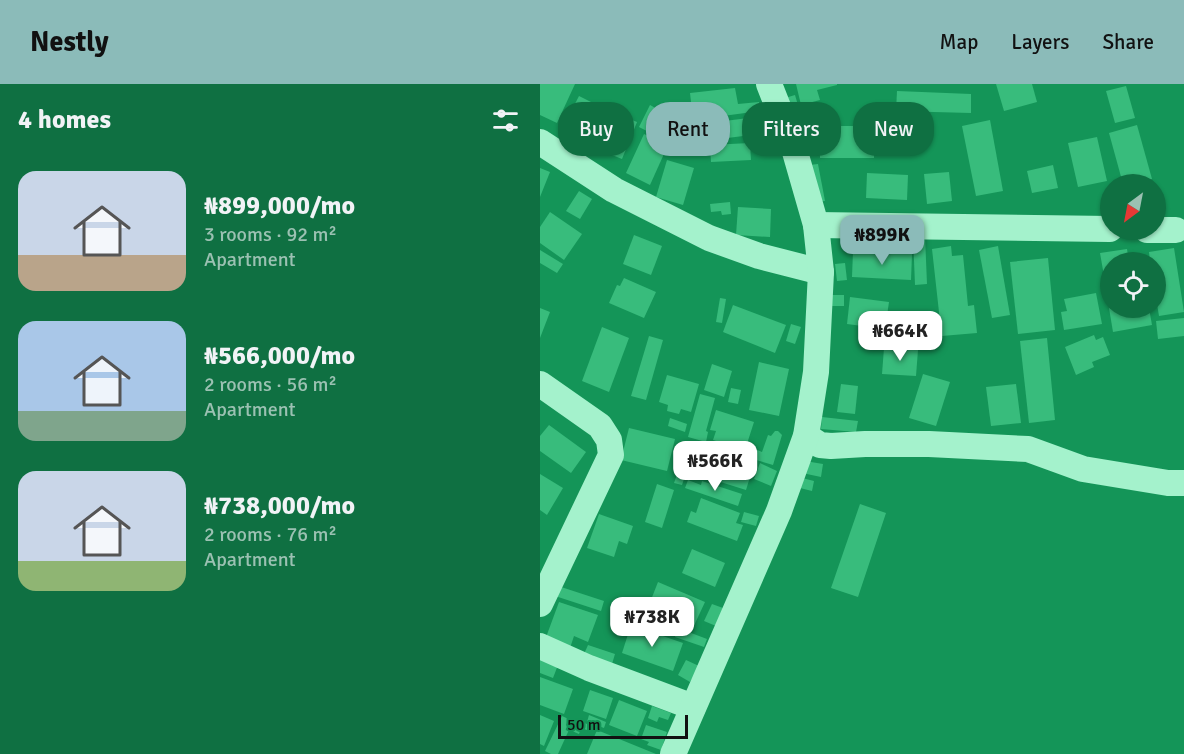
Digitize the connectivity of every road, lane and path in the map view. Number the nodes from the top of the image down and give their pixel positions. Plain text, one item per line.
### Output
1 (769, 84) edge
2 (540, 142) edge
3 (816, 225) junction
4 (1100, 229) edge
5 (1166, 230) edge
6 (1176, 230) dead end
7 (821, 272) junction
8 (540, 384) edge
9 (806, 436) junction
10 (1184, 483) edge
11 (540, 604) edge
12 (540, 646) edge
13 (693, 707) junction
14 (673, 754) edge

1 - 3 street
2 - 7 street
3 - 4 street
3 - 7 street
5 - 6 street
7 - 9 street
8 - 11 street
9 - 10 street
9 - 13 street
12 - 13 street
13 - 14 street

